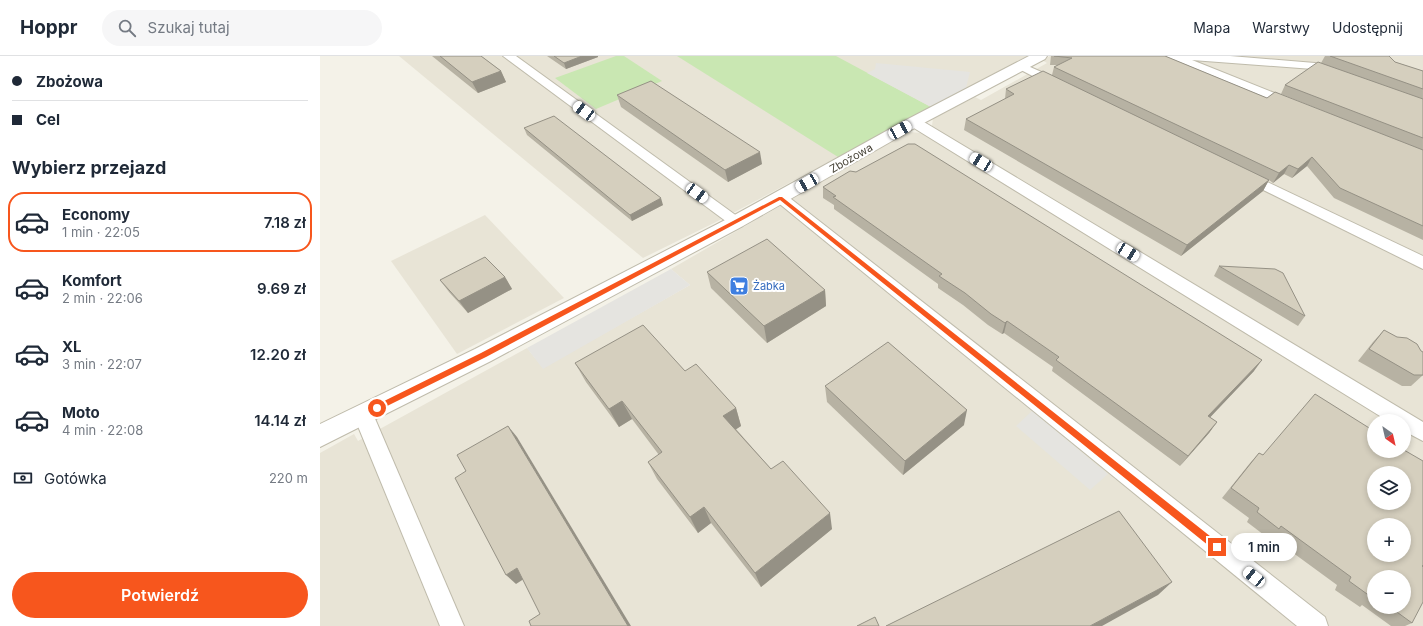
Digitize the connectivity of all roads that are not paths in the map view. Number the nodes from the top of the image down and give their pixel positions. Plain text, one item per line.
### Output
1 (509, 56) edge
2 (1040, 56) edge
3 (1172, 56) edge
4 (1185, 56) edge
5 (1021, 66) junction
6 (1344, 77) edge
7 (1068, 89) edge
8 (1305, 110) edge
9 (914, 122) junction
10 (1231, 169) edge
11 (781, 198) junction
12 (736, 222) junction
13 (1423, 263) edge
14 (367, 424) junction
15 (1423, 432) edge
16 (320, 436) edge
17 (452, 626) edge
18 (1316, 626) edge

1 - 12 lane
2 - 5 street, Zbożowa
3 - 8 lane
4 - 6 lane
5 - 7 lane
5 - 9 street, Zbożowa
9 - 11 street, Zbożowa
9 - 15 lane
10 - 13 lane
11 - 12 street, Zbożowa
11 - 18 lane
12 - 14 street, Zbożowa
14 - 16 street, Zbożowa
14 - 17 lane

